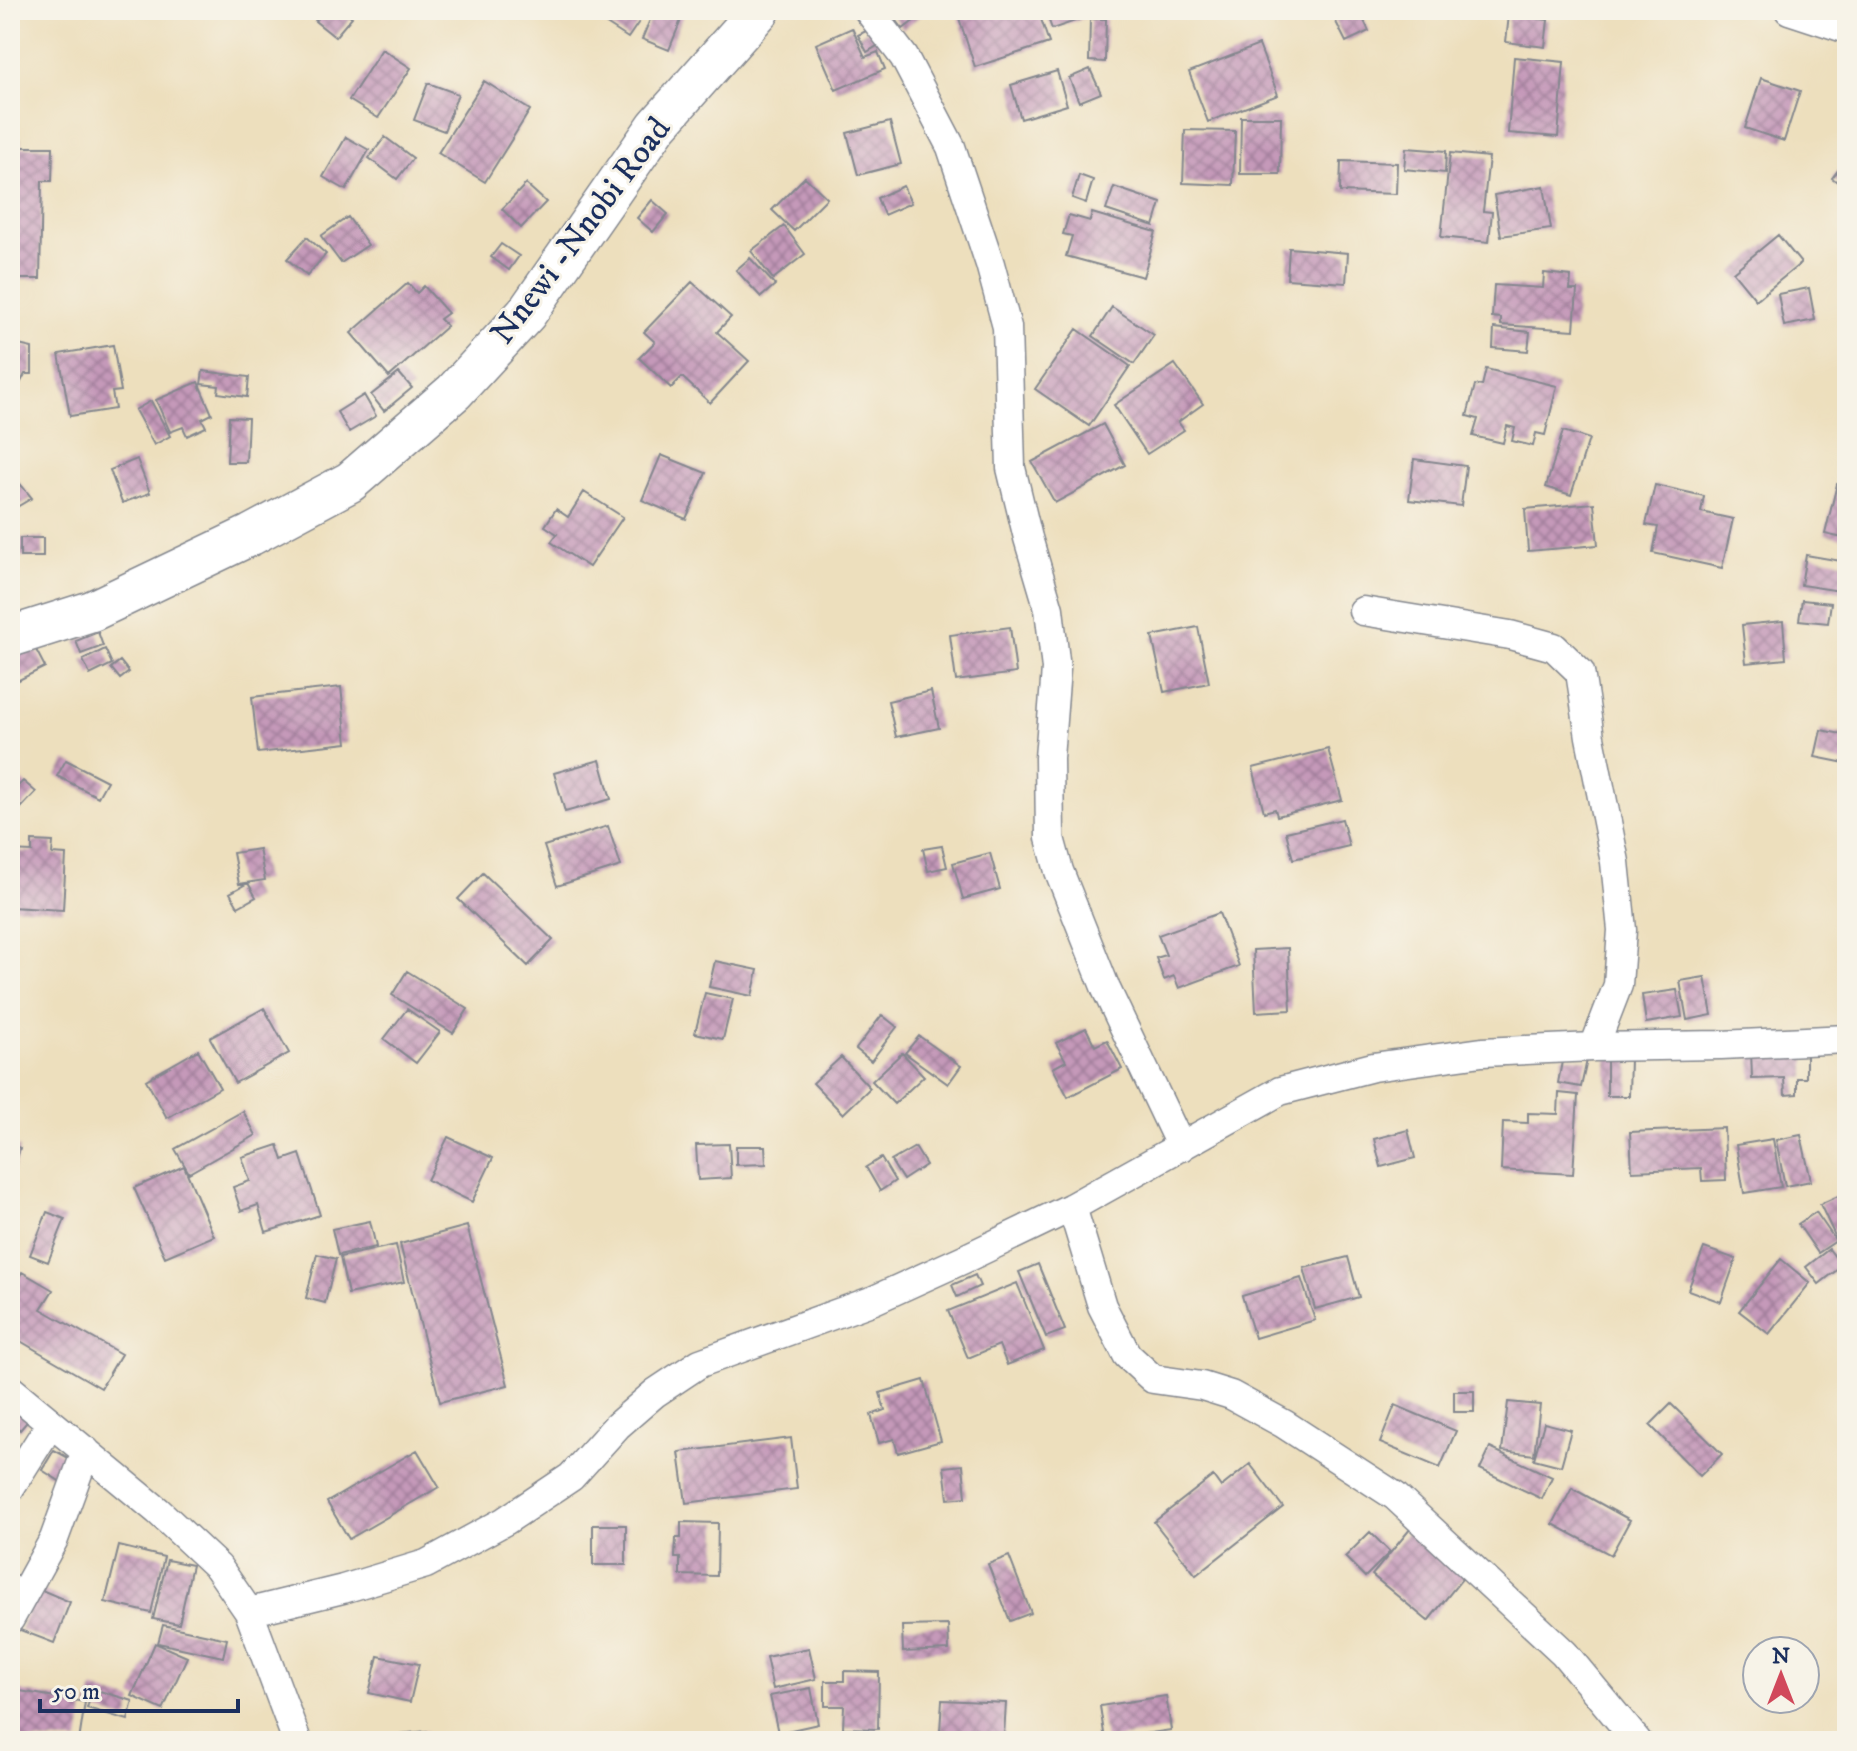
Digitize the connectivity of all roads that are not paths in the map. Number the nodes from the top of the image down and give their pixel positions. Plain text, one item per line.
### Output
1 (760, 10) edge
2 (868, 10) edge
3 (1789, 10) edge
4 (1847, 29) edge
5 (1363, 611) dead end
6 (10, 637) edge
7 (1847, 1039) edge
8 (1594, 1047) junction
9 (1181, 1147) junction
10 (1072, 1207) junction
11 (10, 1389) edge
12 (51, 1423) junction
13 (86, 1451) junction
14 (10, 1488) edge
15 (249, 1612) junction
16 (10, 1619) edge
17 (297, 1741) edge
18 (1637, 1741) edge

1 - 6 main road, Nnewi -Nnobi Road
2 - 9 street
3 - 4 street
5 - 8 street
7 - 8 street
8 - 9 street
9 - 10 street
10 - 15 street
10 - 18 street
11 - 12 street
12 - 13 street
12 - 14 street
13 - 15 street
13 - 16 street
15 - 17 street

